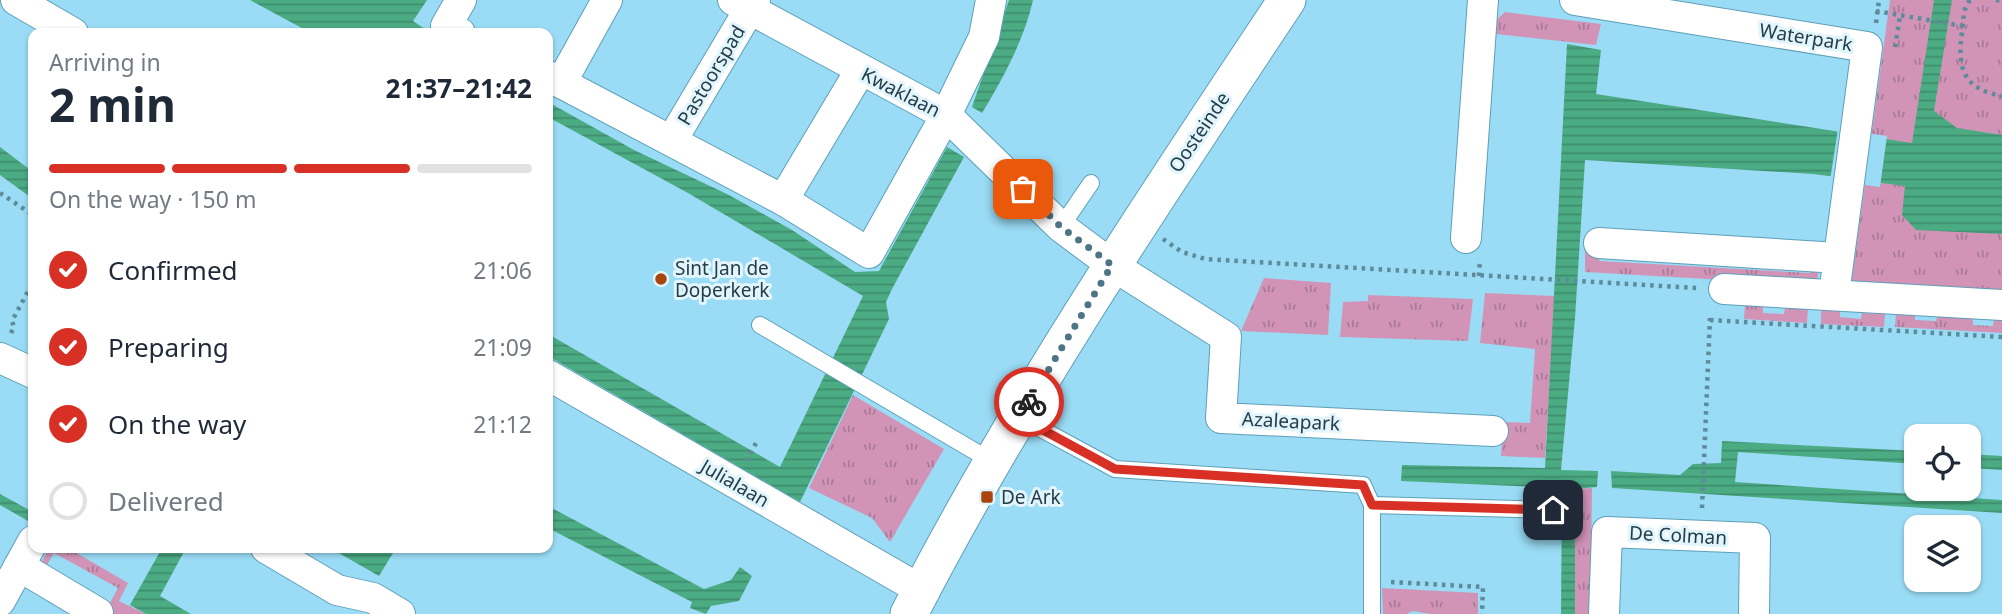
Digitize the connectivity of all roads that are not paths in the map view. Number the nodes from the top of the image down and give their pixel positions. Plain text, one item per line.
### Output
1 (16, 0) edge
2 (461, 0) edge
3 (607, 0) edge
4 (991, 0) edge
5 (1287, 0) edge
6 (1483, 0) edge
7 (1576, 0) edge
8 (746, 4) edge
9 (64, 28) edge
10 (454, 28) edge
11 (860, 71) junction
12 (554, 80) edge
13 (946, 115) junction
14 (672, 140) junction
15 (1091, 183) dead end
16 (783, 200) junction
17 (1061, 227) junction
18 (1599, 243) dead end
19 (1473, 246) road end
20 (1838, 258) junction
21 (1112, 265) junction
22 (1717, 289) road end
23 (1834, 294) junction
24 (2002, 305) edge
25 (760, 325) dead end
26 (5, 347) edge
27 (28, 368) edge
28 (553, 378) edge
29 (1019, 417) junction
30 (1493, 430) dead end
31 (993, 462) junction
32 (1372, 505) junction
33 (1553, 510) dead end
34 (274, 553) edge
35 (26, 554) edge
36 (0, 601) edge
37 (915, 602) edge
38 (98, 613) edge
39 (400, 614) edge
40 (1372, 614) edge
41 (1604, 614) edge
42 (1754, 614) edge

1 - 9 street
2 - 10 street
3 - 12 street
4 - 13 street
5 - 21 street, Oosteinde
6 - 19 street
7 - 20 street, Waterpark
8 - 11 street, Kwaklaan
8 - 14 street, Pastoorspad
11 - 13 street, Kwaklaan
11 - 16 street
12 - 14 street
13 - 16 street
13 - 17 street, Kwaklaan
14 - 16 street
15 - 17 lane
17 - 21 street, Kwaklaan
18 - 20 street
20 - 23 street, Waterpark
21 - 29 street, Oosteinde
21 - 30 street, Azaleapark
22 - 23 street
23 - 24 street
25 - 31 lane
26 - 27 street
28 - 37 street, Julialaan
29 - 31 street, Oosteinde
29 - 32 lane
31 - 37 street, Oosteinde
32 - 33 lane
32 - 40 lane
34 - 39 street
35 - 36 street
35 - 38 street
41 - 42 street, De Colman

